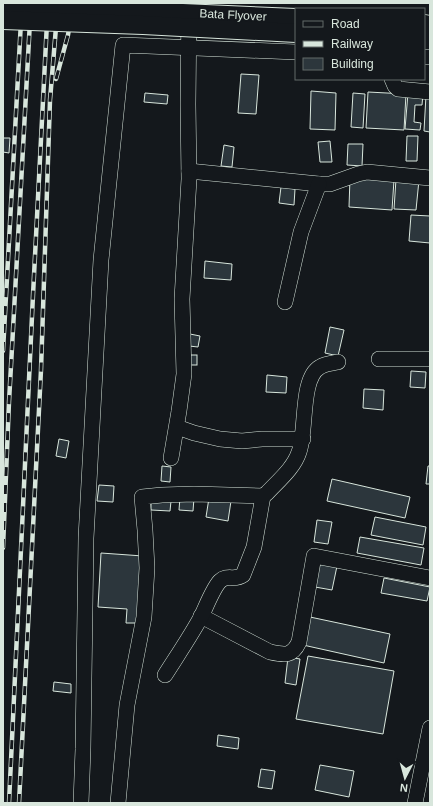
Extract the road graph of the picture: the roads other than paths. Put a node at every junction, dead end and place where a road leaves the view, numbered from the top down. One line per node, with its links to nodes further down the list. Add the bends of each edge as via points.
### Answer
1 (189, 3): 6 (street)
2 (3, 4): 3 (main road, Bata Flyover, bridge)
3 (295, 18)
4 (3, 20): 5 (main road, Bata Flyover, bridge)
5 (295, 33)
6 (188, 47): 7 (street); 10 (street); 25 (street, via 123,45 101,260 86,538)
7 (295, 52)
8 (392, 80): 9 (street, via 398,89)
9 (430, 92)
10 (189, 170): 12 (street); 17 (street, via 182,299 184,374)
11 (430, 178): 12 (street, via 367,172 330,184)
12 (319, 184): 13 (street, via 301,232)
13 (285, 302)
14 (379, 359): 15 (street)
15 (430, 359)
16 (338, 362): 18 (street, via 318,367 311,376)
17 (177, 427): 18 (street, via 220,439); 19 (street)
18 (303, 439): 20 (street, via 299,454 291,467)
19 (171, 458)
20 (263, 496): 22 (street, via 254,547 242,575 239,578 227,577 221,580); 26 (street, via 194,494 142,497 146,568 144,617 127,704)
21 (430, 578): 22 (street, via 314,556 299,642 289,654 270,652)
22 (201, 616): 23 (street)
23 (165, 675)
24 (430, 728): 27 (street)
25 (81, 803)
26 (118, 803)
27 (416, 803)

